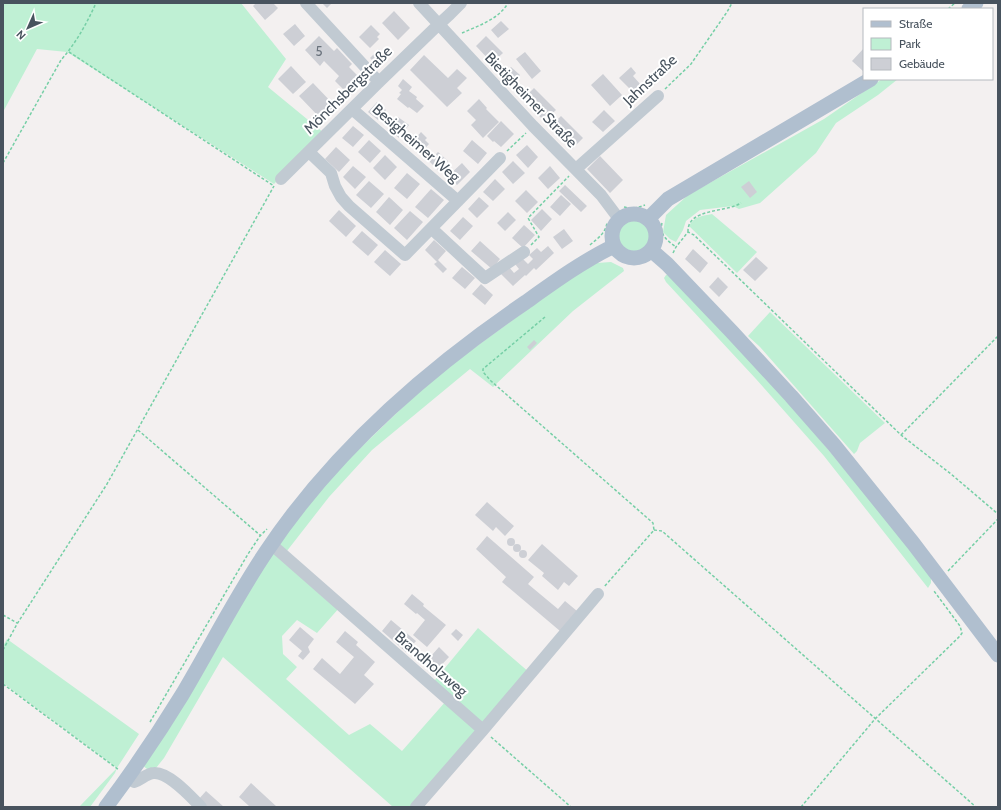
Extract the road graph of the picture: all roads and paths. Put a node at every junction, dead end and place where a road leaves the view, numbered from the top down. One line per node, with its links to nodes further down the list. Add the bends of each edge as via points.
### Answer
1 (96, 3): 9 (path)
2 (306, 3): 11 (street)
3 (419, 3): 7 (street, Bietigheimer Straße)
4 (461, 3): 7 (street, Mönchsbergstraße)
5 (508, 3): 8 (path, via 489,20)
6 (732, 3): 12 (path, Jahnstraße, via 691,64)
7 (438, 24): 8 (street, Bietigheimer Straße); 11 (street, Mönchsbergstraße)
8 (451, 38): 14 (street, Bietigheimer Straße)
9 (69, 52): 17 (path, via 61,60); 32 (path, via 274,186)
10 (869, 80): 23 (main road, via 668,199)
11 (379, 82): 13 (street, Mönchsbergstraße)
12 (658, 96): 18 (street, Jahnstraße)
13 (352, 109): 15 (street, Mönchsbergstraße); 20 (street, Besigheimer Weg)
14 (533, 126): 16 (path); 18 (street, Bietigheimer Straße)
15 (309, 152): 19 (street, Mönchsbergstraße); 24 (street, via 331,173 335,186 349,206 406,255)
16 (500, 158): 20 (street)
17 (3, 163)
18 (576, 169): 22 (street, Bietigheimer Straße); 29 (path, via 528,218 540,237)
19 (281, 179)
20 (458, 201): 24 (street)
21 (741, 204): 25 (path, via 697,216 689,223)
22 (616, 215): 23 (main road); 23 (path, via 618,205 632,209 648,203); 26 (path, via 606,215 608,220 605,229 600,237); 27 (main road, via 612,233)
23 (651, 215): 25 (path, via 662,220 662,232 676,247); 28 (main road, via 656,237)
24 (432, 229): 29 (street, via 485,278)
25 (688, 232): 33 (path)
26 (587, 246)
27 (614, 246): 28 (main road, via 619,253 633,258 641,257); 38 (main road, via 568,272 502,318 409,391 359,439)
28 (651, 250): 39 (main road, via 700,298 791,396 913,543)
29 (524, 252)
30 (545, 317): 37 (path, via 483,369 483,372 653,524)
31 (998, 336): 33 (path)
32 (138, 430): 38 (path); 42 (path, via 107,484)
33 (901, 435): 34 (path)
34 (998, 514)
35 (998, 519): 39 (path)
36 (270, 526): 38 (path)
37 (654, 530): 40 (path); 46 (path, via 662,531)
38 (266, 540): 47 (path, via 248,554); 48 (street, Brandholzweg); 49 (main road, via 229,613 182,694 154,739)
39 (945, 573): 44 (main road); 46 (path, via 933,587 934,593 960,626 962,633)
40 (598, 594): 48 (street)
41 (3, 615): 42 (path)
42 (17, 624): 43 (path)
43 (3, 650)
44 (998, 655)
45 (3, 684): 49 (path)
46 (875, 719): 54 (path); 55 (path)
47 (150, 722)
48 (483, 730): 52 (street); 53 (path)
49 (123, 771): 50 (main road); 51 (street, via 134,782 152,773 165,776)
50 (106, 807)
51 (201, 807)
52 (416, 807)
53 (571, 807)
54 (801, 807)
55 (976, 807)

